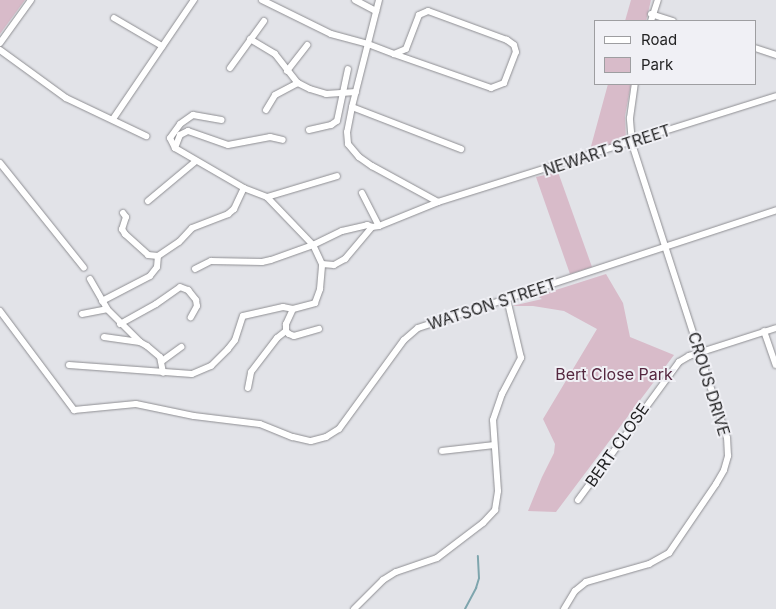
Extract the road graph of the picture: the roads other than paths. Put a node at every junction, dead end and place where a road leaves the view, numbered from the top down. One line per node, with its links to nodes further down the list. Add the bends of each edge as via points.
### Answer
1 (31, 0): 14 (street)
2 (194, 0): 17 (street)
3 (262, 0): 15 (street, via 331,34)
4 (356, 0): 8 (street)
5 (379, 0): 8 (street)
6 (654, 0): 10 (street)
7 (658, 0): 10 (street)
8 (376, 11): 15 (street)
9 (114, 18): 17 (street)
10 (652, 18): 12 (street)
11 (264, 20): 13 (street)
12 (666, 20)
13 (250, 39): 22 (street); 24 (street, via 275,54)
14 (0, 43)
15 (368, 44): 20 (street); 27 (street)
16 (307, 45): 24 (street)
17 (162, 46): 32 (street)
18 (756, 48): 21 (street)
19 (0, 50): 32 (street, via 66,98)
20 (394, 54): 20 (street, via 491,88 502,85 516,54 512,42 432,12 419,15 406,49)
21 (776, 56)
22 (230, 68)
23 (348, 69): 28 (street)
24 (287, 71): 25 (street)
25 (298, 83): 28 (street, via 321,94); 31 (street, via 275,95)
26 (634, 85): 37 (street, CROUS DRIVE, via 630,118)
27 (356, 92): 28 (street); 30 (street)
28 (341, 93): 34 (street, via 337,121)
29 (776, 96): 37 (street, NEWART STREET)
30 (352, 107): 39 (street); 47 (street, via 347,138 353,151 372,166)
31 (266, 110)
32 (113, 119): 35 (street)
33 (222, 120): 38 (street, via 197,114 186,118 170,136)
34 (309, 130)
35 (146, 136)
36 (283, 140): 38 (street, via 270,137 228,145 188,131 180,135)
37 (632, 143): 47 (street, NEWART STREET); 52 (street, CROUS DRIVE)
38 (175, 148): 40 (street)
39 (461, 149)
40 (196, 161): 43 (street); 46 (street)
41 (0, 163): 55 (street)
42 (337, 176): 45 (street)
43 (244, 188): 45 (street); 53 (street, via 230,214 195,226)
44 (362, 193): 50 (street)
45 (267, 197): 51 (street)
46 (148, 201)
47 (438, 202): 50 (street, NEWART STREET)
48 (776, 210): 52 (street, WATSON STREET)
49 (123, 212): 53 (street, via 126,217 122,229 125,234 148,255)
50 (375, 227): 51 (street, via 367,225 350,229); 54 (street, via 342,262)
51 (313, 245): 54 (street); 56 (street, via 262,262 211,261)
52 (665, 247): 58 (street, WATSON STREET); 73 (street, CROUS DRIVE)
53 (158, 256): 59 (street, via 158,267 150,276)
54 (322, 264): 60 (street, via 317,299 312,305)
55 (84, 268)
56 (195, 269)
57 (90, 280): 59 (street)
58 (507, 299): 62 (street, WATSON STREET, via 430,323 410,333 339,429 319,439 306,441 260,424 194,416 136,404 74,410); 79 (street, via 521,358 497,405 493,420)
59 (102, 301): 61 (street)
60 (293, 309): 68 (street, via 286,320); 77 (street, via 282,307 246,314 240,320 232,345 210,366 192,374)
61 (107, 310): 63 (street); 65 (street)
62 (0, 311)
63 (82, 314)
64 (191, 317): 65 (street, via 196,300 188,290 180,287)
65 (120, 324): 71 (street)
66 (776, 328): 69 (street, BERT CLOSE)
67 (319, 329): 68 (street, via 294,336)
68 (286, 331): 78 (street, via 251,372)
69 (764, 331): 73 (street, BERT CLOSE); 76 (street)
70 (104, 337): 71 (street)
71 (140, 342): 74 (street, via 158,354)
72 (181, 347): 74 (street)
73 (700, 353): 81 (street, BERT CLOSE, via 674,366); 83 (street, CROUS DRIVE, via 727,438 728,456 724,470 700,510 664,557 586,582 575,591)
74 (162, 361): 77 (street)
75 (69, 365): 77 (street)
76 (776, 365)
77 (163, 373)
78 (248, 388)
79 (494, 445): 80 (street); 82 (street, via 498,500 490,517 437,558 389,576)
80 (442, 451)
81 (578, 500)
82 (354, 609)
83 (564, 609)

